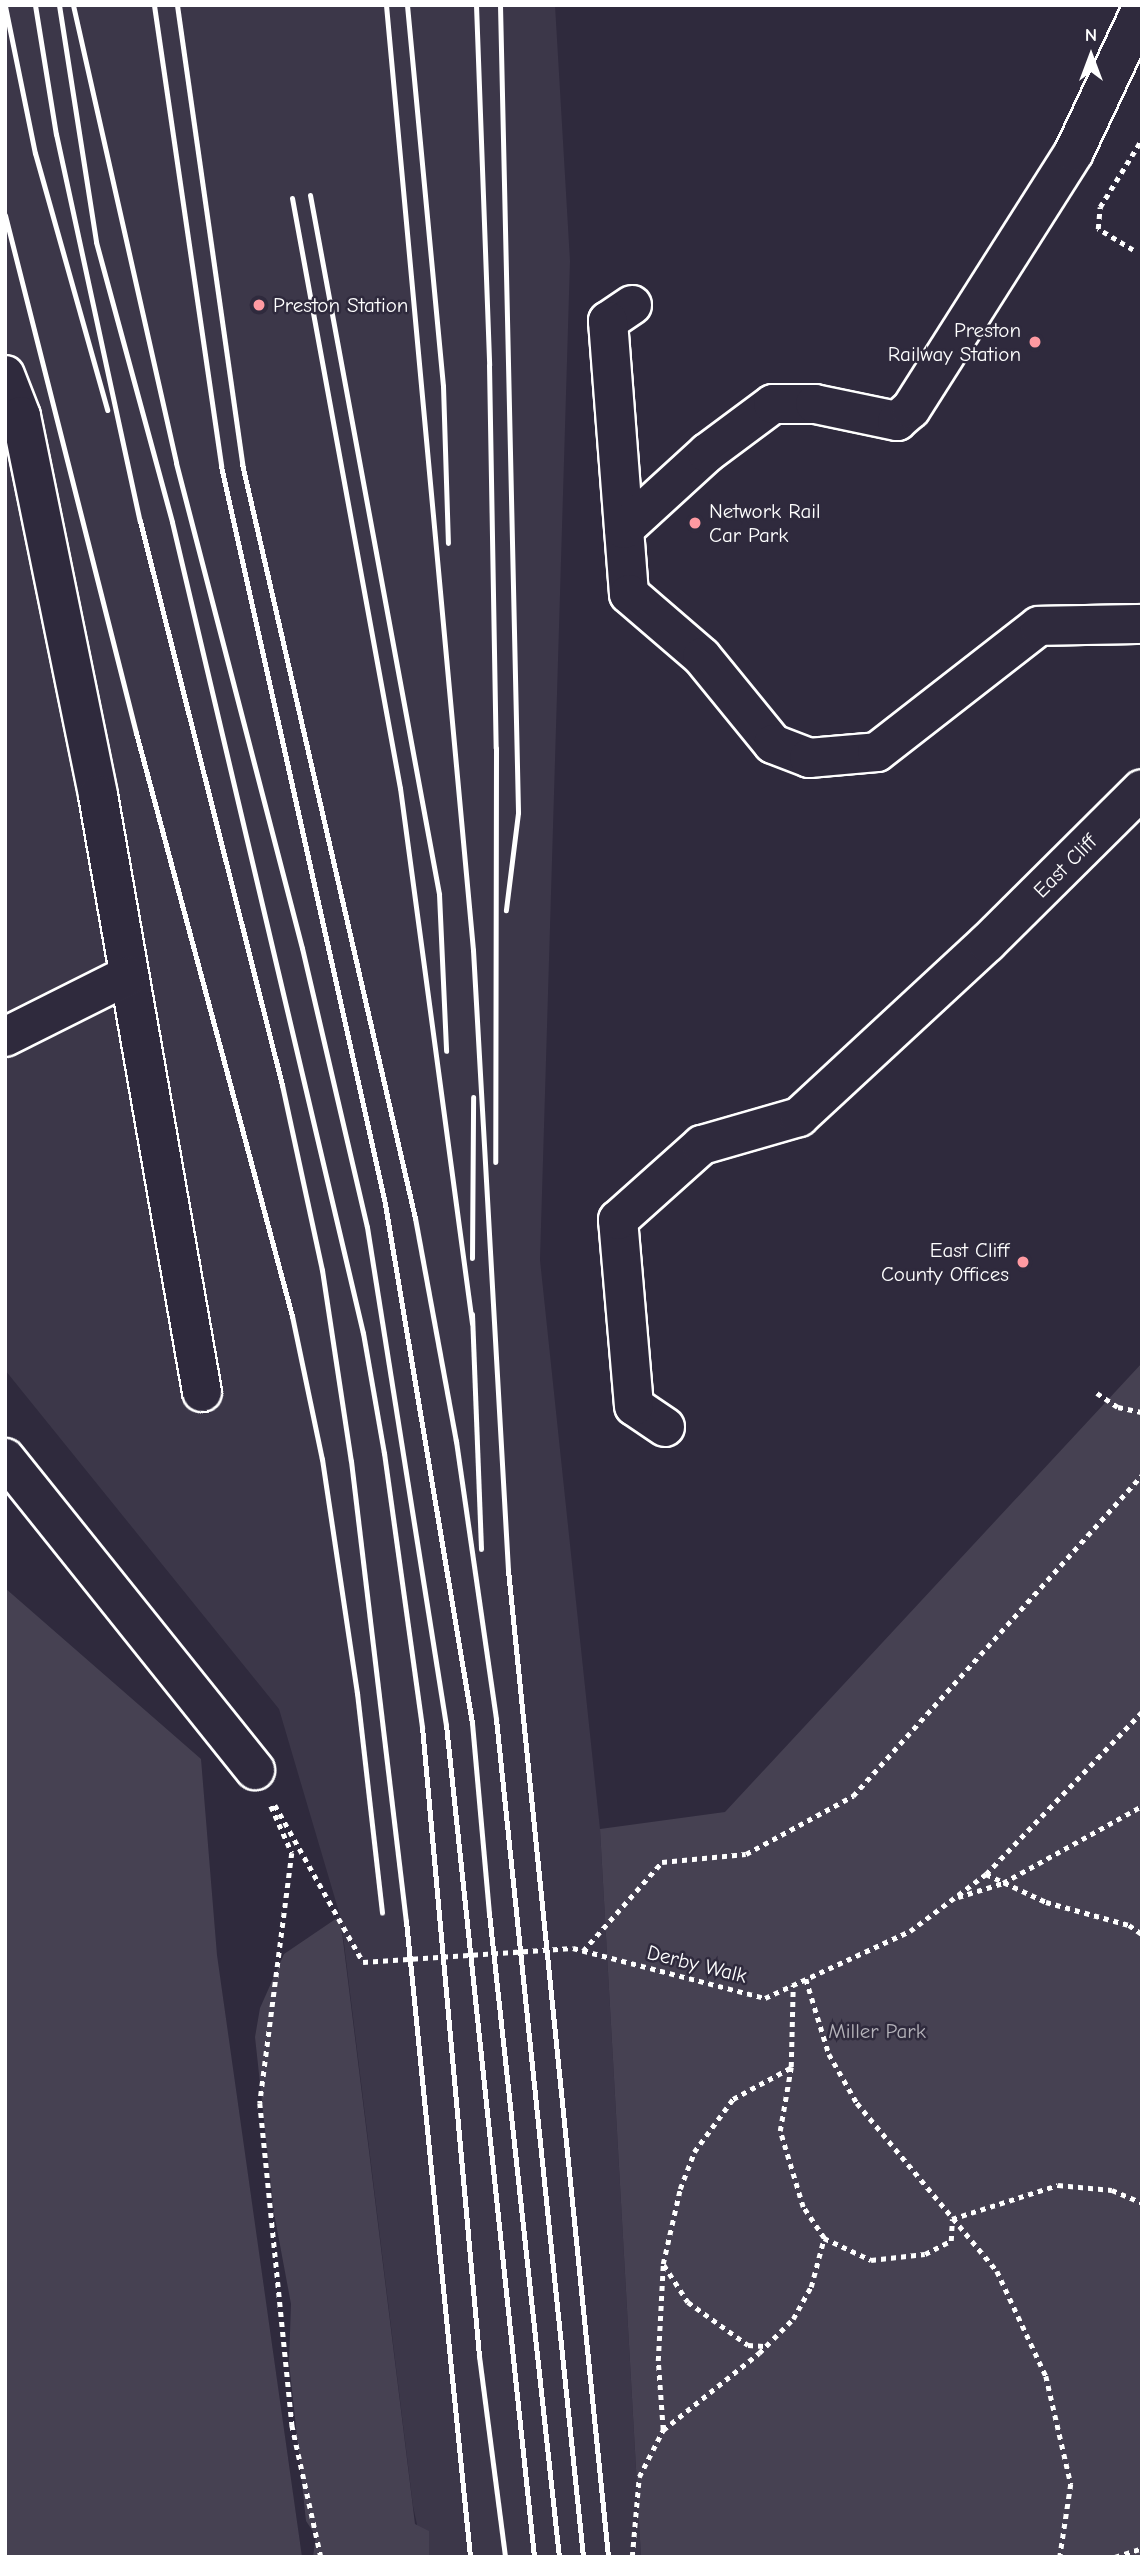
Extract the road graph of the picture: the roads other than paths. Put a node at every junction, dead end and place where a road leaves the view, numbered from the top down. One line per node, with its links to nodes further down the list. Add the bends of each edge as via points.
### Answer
1 (1142, 8): 4 (street, via 1074,152 911,409 897,421 815,404 773,404 707,453)
2 (632, 305): 4 (street, via 608,321)
3 (5, 375): 7 (street, via 21,415 98,795)
4 (624, 529): 5 (street, via 629,594 702,657 773,744 809,758 877,752 1039,626)
5 (1142, 624)
6 (1142, 789): 10 (street, East Cliff, via 987,943 799,1117 702,1145 618,1220 634,1406)
7 (127, 976): 8 (street); 9 (street)
8 (5, 1037)
9 (202, 1392)
10 (665, 1427)
11 (5, 1458): 12 (street)
12 (256, 1770)

